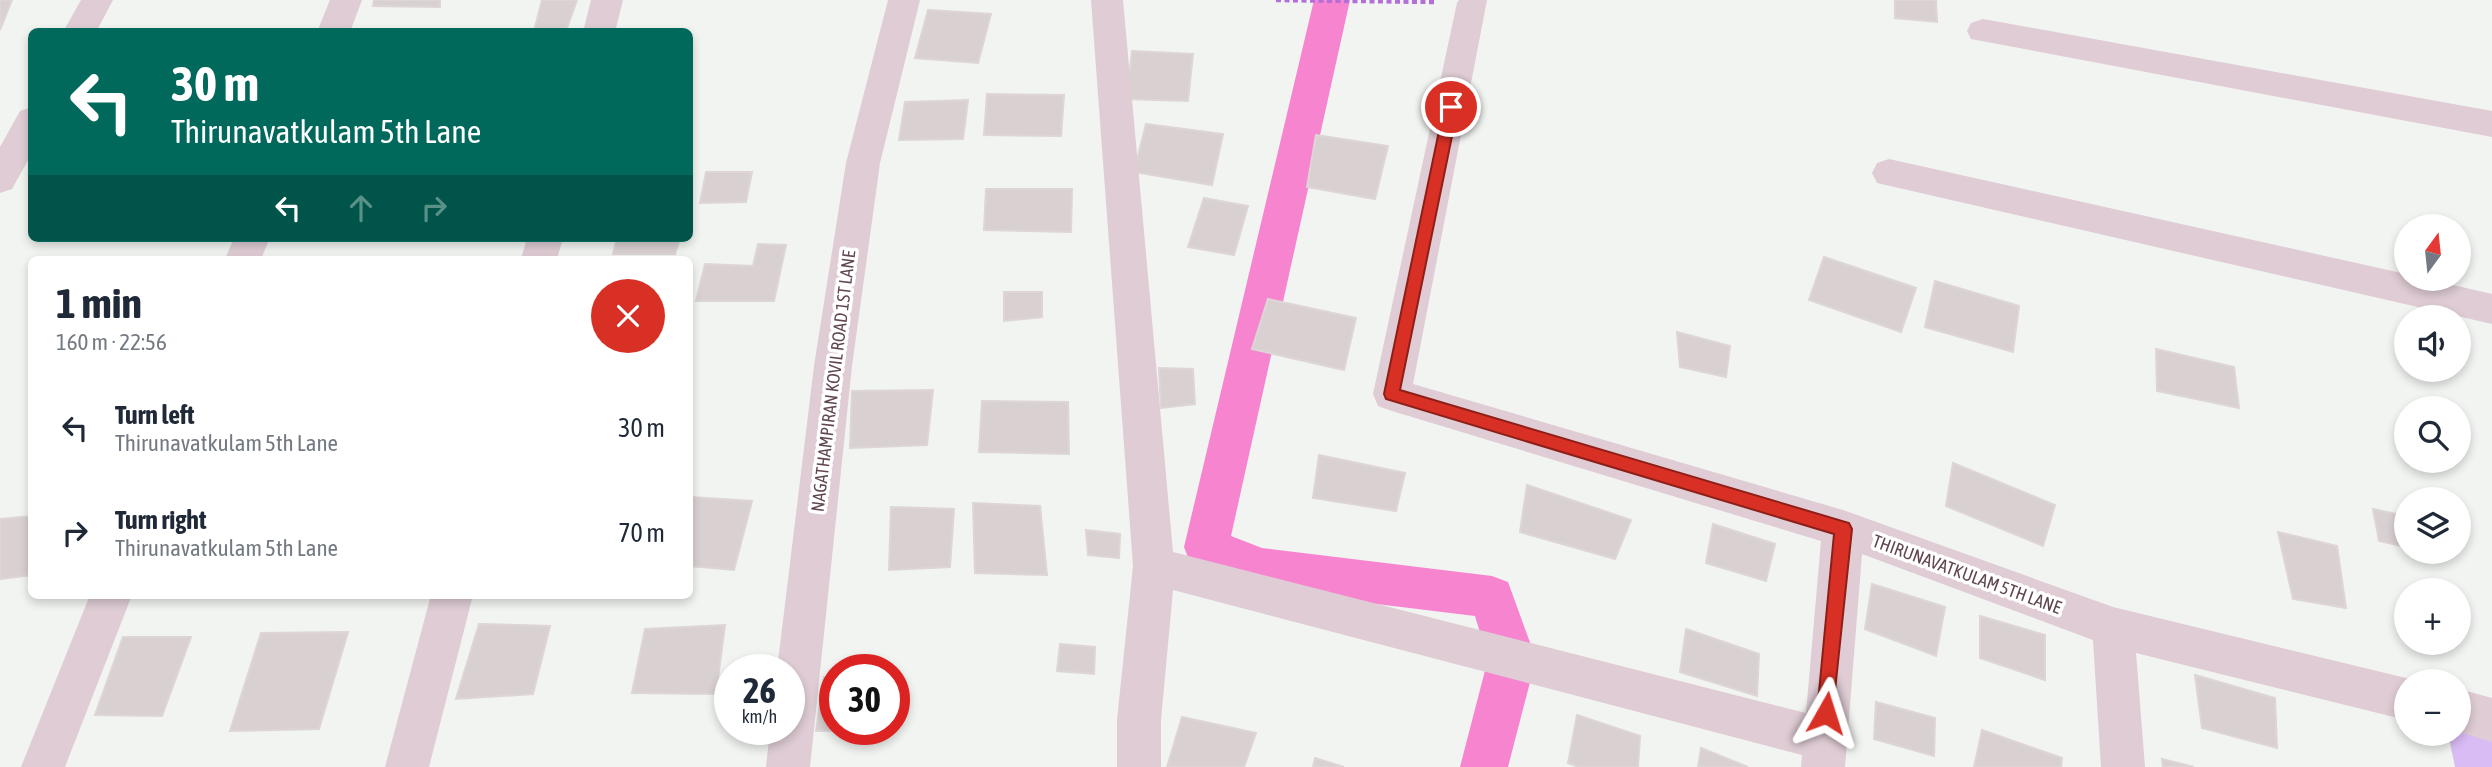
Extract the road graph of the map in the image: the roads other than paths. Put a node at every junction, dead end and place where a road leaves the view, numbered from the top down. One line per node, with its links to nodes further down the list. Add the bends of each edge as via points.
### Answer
1 (97, 0): 7 (street)
2 (345, 0): 8 (street)
3 (607, 0): 9 (street)
4 (904, 0): 27 (street, NAGATHAMPIRAN KOVIL ROAD 1ST LANE, via 863,163)
5 (1107, 0): 17 (street)
6 (1473, 3): 16 (street, THIRUNAVATKULAM 5TH LANE, via 1392,394)
7 (81, 28)
8 (334, 28)
9 (599, 28)
10 (1983, 32): 11 (street)
11 (2492, 124)
12 (28, 128): 14 (street)
13 (1889, 173): 15 (street)
14 (0, 180)
15 (2492, 309)
16 (1843, 529): 20 (street, THIRUNAVATKULAM 5TH LANE); 24 (street)
17 (1154, 566): 24 (street); 28 (street)
18 (109, 599): 25 (street)
19 (451, 599): 26 (street)
20 (2113, 627): 21 (street, THIRUNAVATKULAM 5TH LANE); 29 (street)
21 (2394, 696)
22 (2471, 715): 23 (street)
23 (2492, 720)
24 (1823, 753)
25 (43, 767)
26 (407, 767)
27 (788, 767)
28 (1139, 767)
29 (2123, 767)

